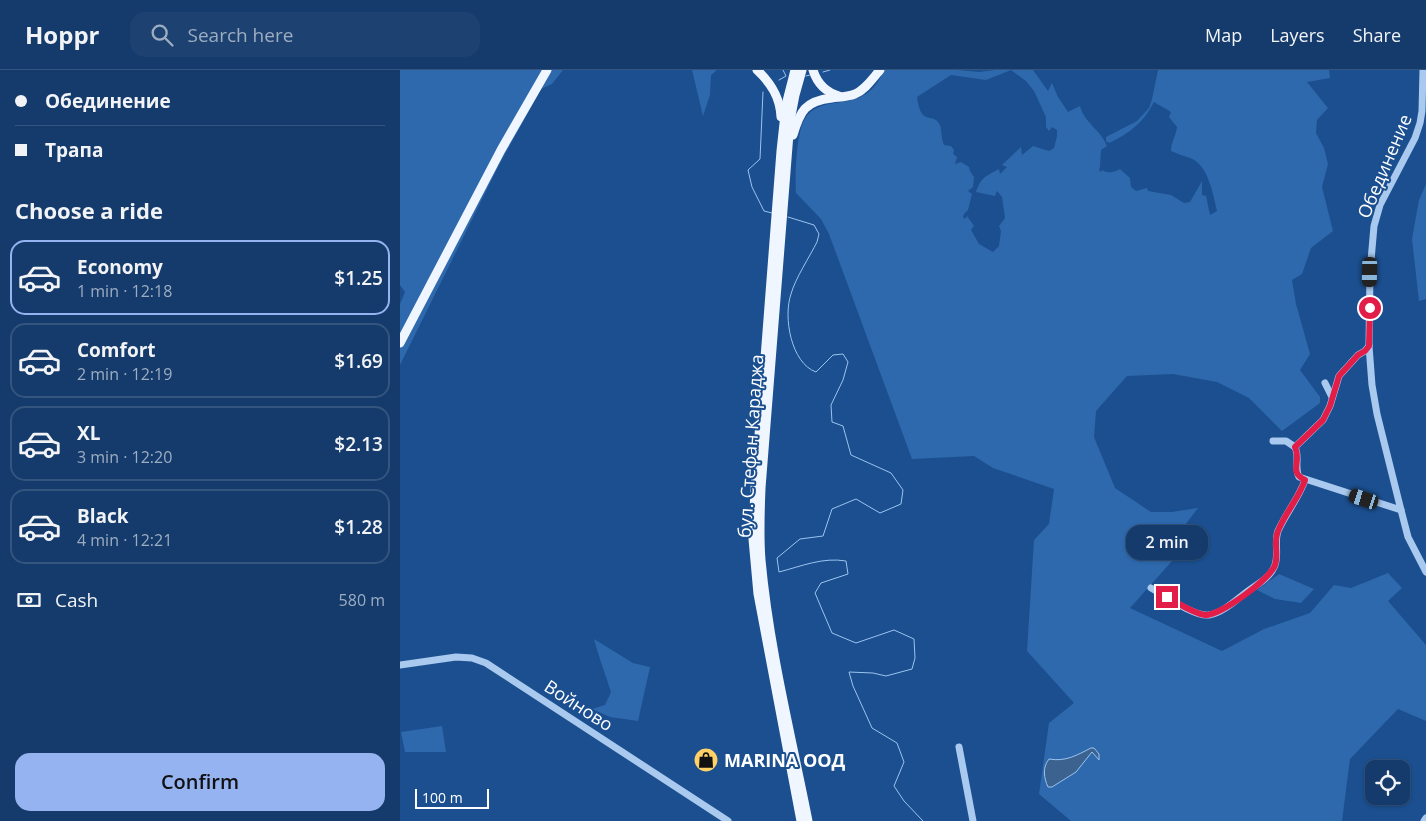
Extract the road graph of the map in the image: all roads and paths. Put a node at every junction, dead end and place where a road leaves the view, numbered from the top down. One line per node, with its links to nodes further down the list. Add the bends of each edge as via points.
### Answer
1 (547, 70): 12 (main road, via 501,150)
2 (756, 70): 11 (main road, via 771,85 778,102)
3 (795, 70): 11 (main road, бул. Стефан Караджа, via 786,105)
4 (802, 70): 11 (main road, бул. Стефан Караджа)
5 (813, 70): 10 (main road, via 823,88)
6 (875, 70): 9 (main road)
7 (880, 70): 9 (main road)
8 (1423, 70): 13 (street, Обединение, via 1420,123 1380,205 1374,226)
9 (871, 80): 10 (main road, via 859,91)
10 (844, 97): 11 (main road, via 817,101 805,108)
11 (784, 152): 25 (main road, бул. Стефан Караджа, via 753,539 763,627); 26 (main road, бул. Стефан Караджа, via 761,488 760,548 770,626)
12 (400, 343)
13 (1369, 346): 15 (street, via 1339,376); 19 (street, Обединение, via 1377,414)
14 (1325, 383): 15 (street)
15 (1332, 397): 17 (street, via 1323,420)
16 (1273, 441): 17 (street, via 1286,441)
17 (1295, 447): 18 (street, via 1298,457 1296,471)
18 (1305, 480): 19 (street); 21 (street, via 1278,531 1272,571 1235,601 1213,614 1202,614)
19 (1401, 510): 20 (street, Обединение, via 1408,536)
20 (1426, 572)
21 (1151, 588)
22 (400, 665): 24 (street, Войново, via 456,657 486,663)
23 (959, 747): 27 (street)
24 (728, 821)
25 (801, 821)
26 (808, 821)
27 (973, 821)

